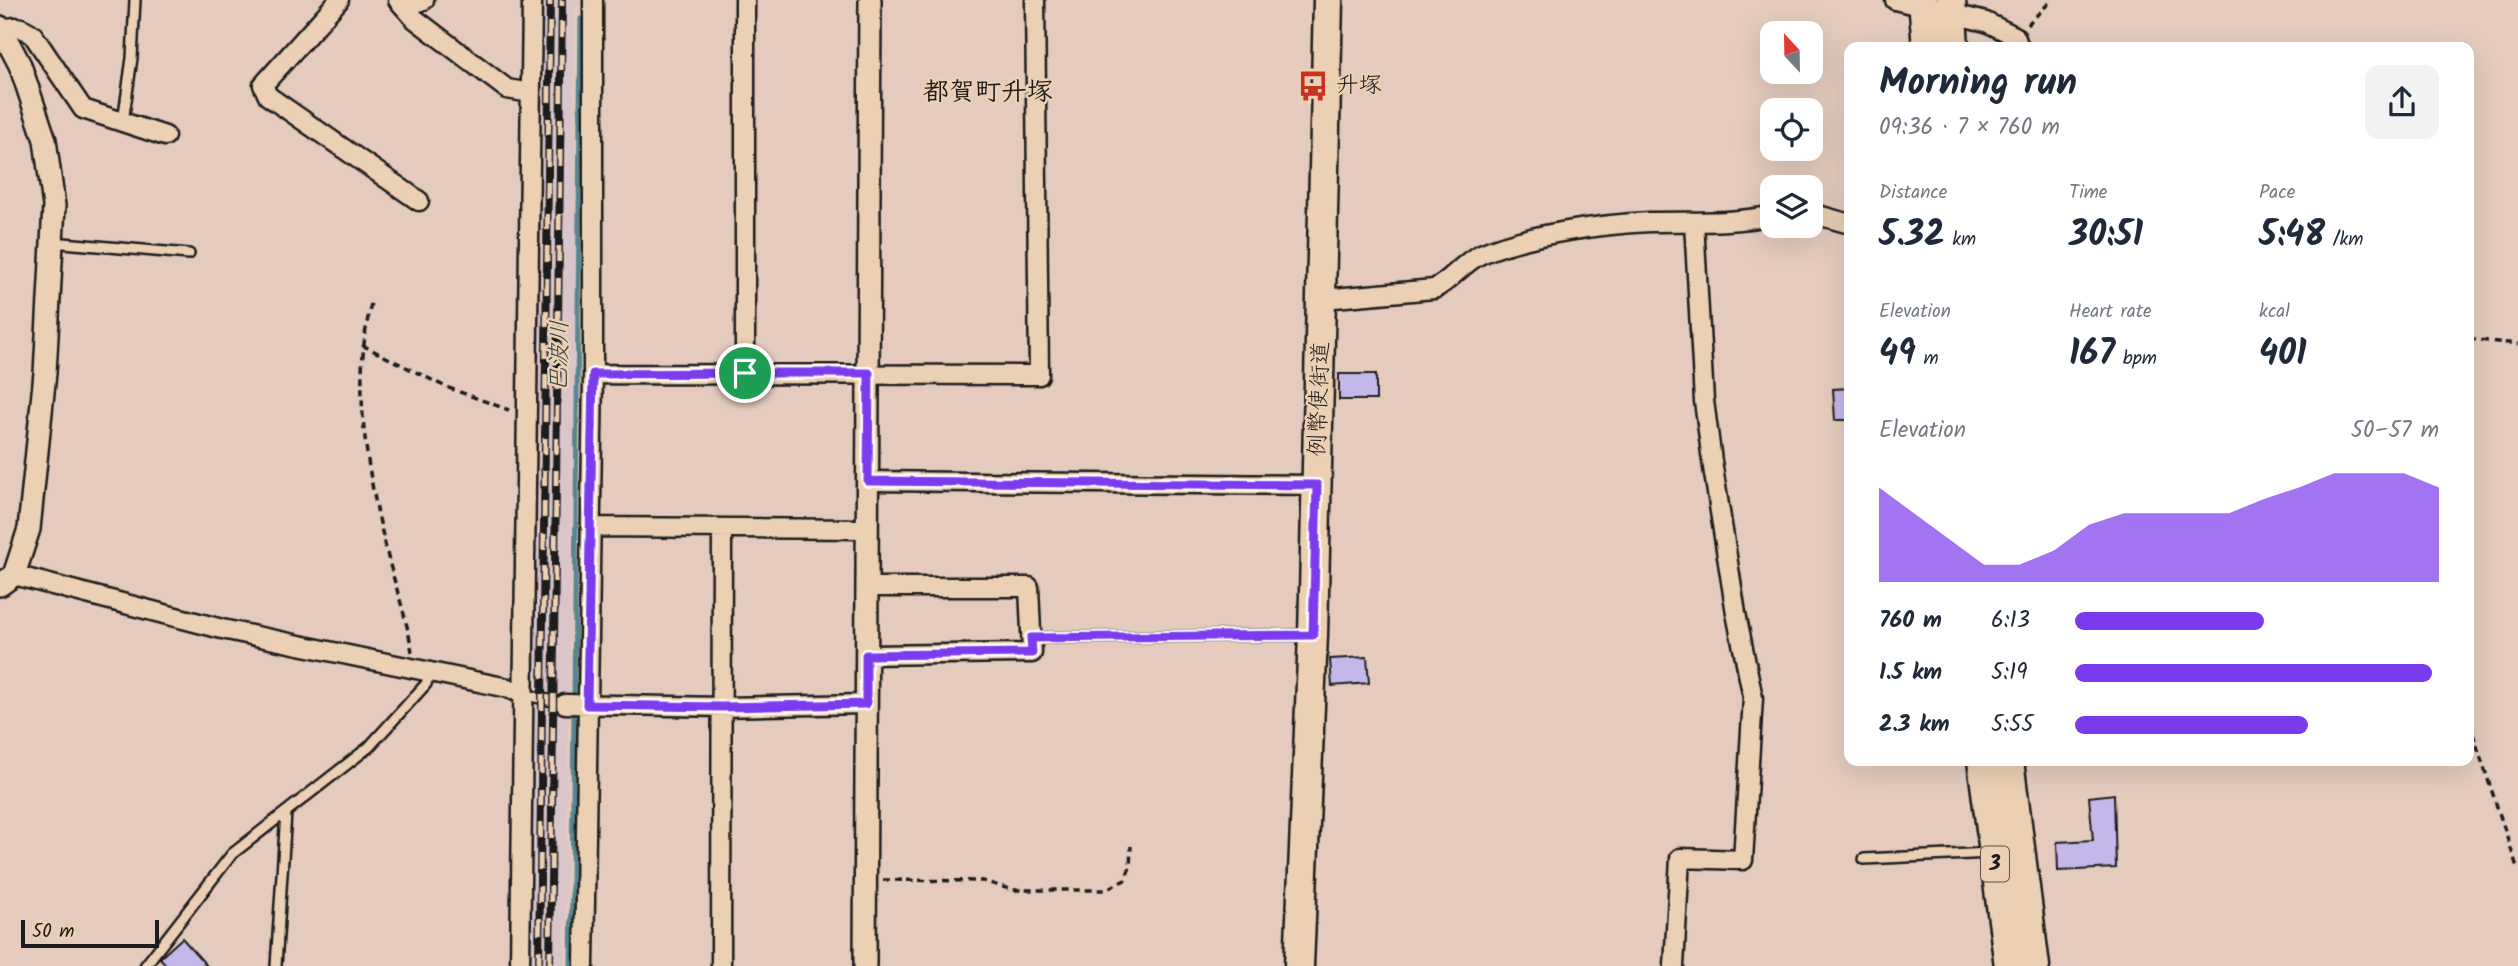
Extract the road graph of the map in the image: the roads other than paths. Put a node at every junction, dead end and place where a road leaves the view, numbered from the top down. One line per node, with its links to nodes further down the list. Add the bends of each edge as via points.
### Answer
1 (135, 0): 19 (lane)
2 (340, 0): 21 (street, via 264,85 268,96)
3 (424, 0): 11 (street)
4 (532, 0): 18 (street)
5 (593, 0): 31 (street)
6 (745, 0): 29 (street)
7 (870, 0): 30 (street)
8 (1035, 0): 30 (street, via 1039,376)
9 (1328, 0): 28 (main road, 例幣使街道)
10 (1895, 0): 12 (street)
11 (402, 4): 18 (street, via 507,89)
12 (1924, 4): 13 (street); 15 (main road)
13 (1952, 7): 16 (main road); 17 (street)
14 (1, 29): 19 (street, via 22,27 33,35 83,109); 26 (street, via 20,65 45,140 54,206)
15 (1927, 42)
16 (1954, 42)
17 (2017, 42)
18 (531, 93): 43 (street)
19 (123, 122): 20 (street)
20 (165, 136)
21 (419, 201)
22 (1823, 217): 25 (street)
23 (1760, 218): 24 (street)
24 (1694, 222): 28 (street, via 1647,222 1564,233 1483,254 1434,289); 60 (street, via 1712,461 1735,613 1754,698 1743,860 1680,858)
25 (1844, 222)
26 (52, 242): 27 (lane); 37 (street, via 29,529)
27 (189, 254)
28 (1323, 299): 33 (main road, 例幣使街道)
29 (745, 373): 30 (street); 31 (street)
30 (869, 373): 32 (street)
31 (593, 374): 34 (street)
32 (868, 481): 33 (street); 36 (street)
33 (1317, 485): 39 (main road, 例幣使街道)
34 (591, 527): 35 (street); 46 (street)
35 (722, 529): 36 (street); 47 (street)
36 (868, 529): 38 (street)
37 (7, 580): 42 (street)
38 (869, 587): 40 (street, via 1029,587); 41 (street)
39 (1313, 635): 40 (lane); 59 (main road, 例幣使街道)
40 (1031, 638): 41 (street, via 1032,653)
41 (866, 655): 45 (street)
42 (421, 670): 43 (street); 50 (lane, via 426,684 369,747)
43 (523, 694): 44 (lane); 55 (street)
44 (565, 704): 46 (street)
45 (866, 704): 47 (street); 58 (street)
46 (587, 705): 47 (street); 56 (street)
47 (722, 707): 57 (street)
48 (1983, 766): 51 (main road, 3)
49 (2010, 766): 62 (main road, 3)
50 (286, 813): 53 (lane, via 232,854); 54 (lane)
51 (1993, 853): 52 (lane); 61 (main road, 3)
52 (1864, 859)
53 (145, 966)
54 (276, 966)
55 (520, 966)
56 (584, 966)
57 (721, 966)
58 (865, 966)
59 (1300, 966)
60 (1674, 966)
61 (2009, 966)
62 (2035, 966)

